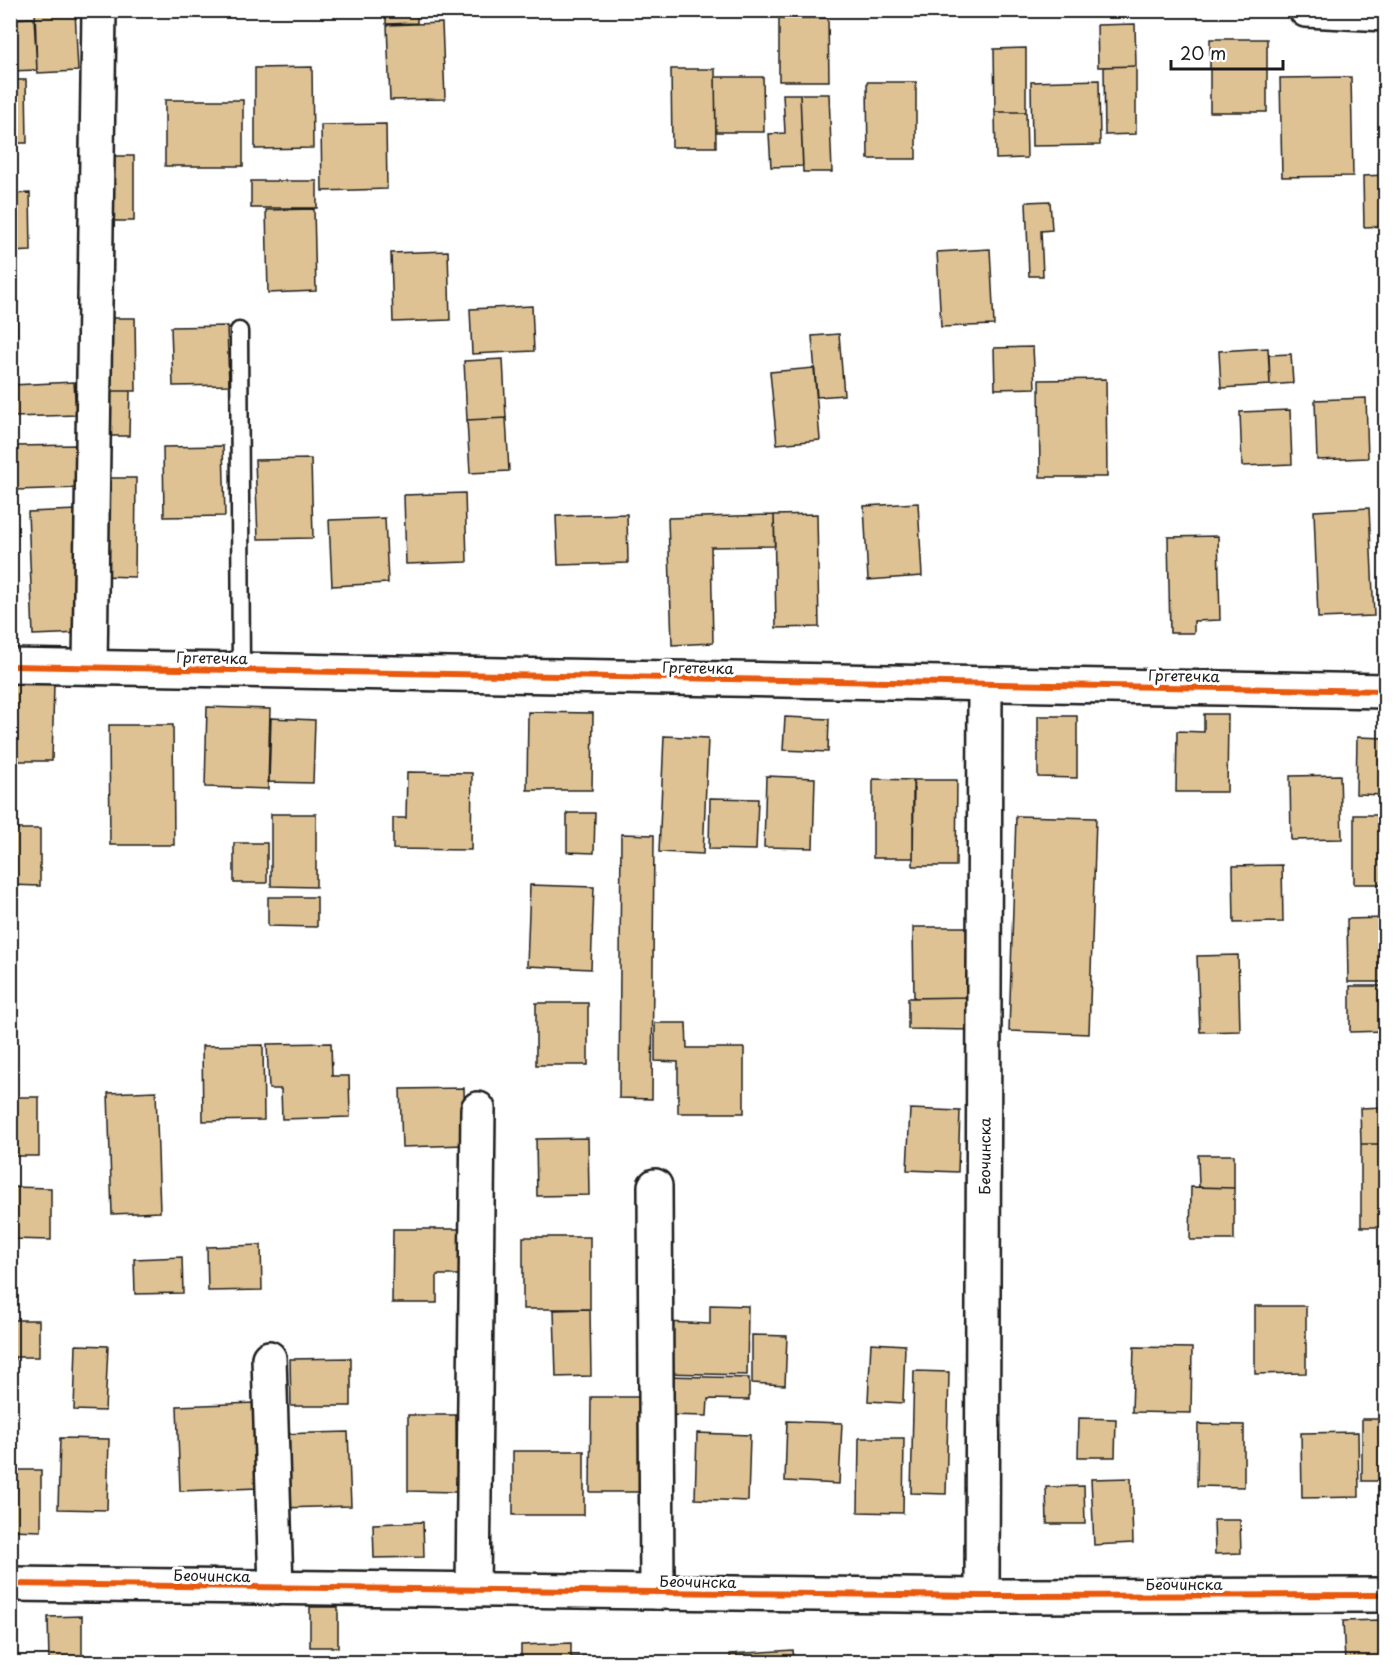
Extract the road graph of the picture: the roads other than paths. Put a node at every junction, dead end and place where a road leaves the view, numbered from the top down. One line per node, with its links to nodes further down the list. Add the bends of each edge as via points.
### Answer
1 (99, 10): 6 (street)
2 (1315, 11): 3 (street)
3 (1386, 14)
4 (239, 331): 7 (lane)
5 (10, 666): 6 (street, Гргетечка)
6 (90, 666): 7 (street, Гргетечка)
7 (242, 670): 8 (street, Гргетечка)
8 (985, 684): 9 (street, Гргетечка); 18 (street, Беочинска)
9 (1386, 691)
10 (478, 1109): 15 (street)
11 (655, 1186): 16 (street, Беочинска)
12 (269, 1358): 14 (street)
13 (10, 1584): 14 (street, Беочинска)
14 (276, 1588): 15 (street, Беочинска)
15 (474, 1590): 16 (street, Беочинска)
16 (657, 1592): 18 (street, Беочинска)
17 (1386, 1595): 18 (street, Беочинска)
18 (982, 1596)

